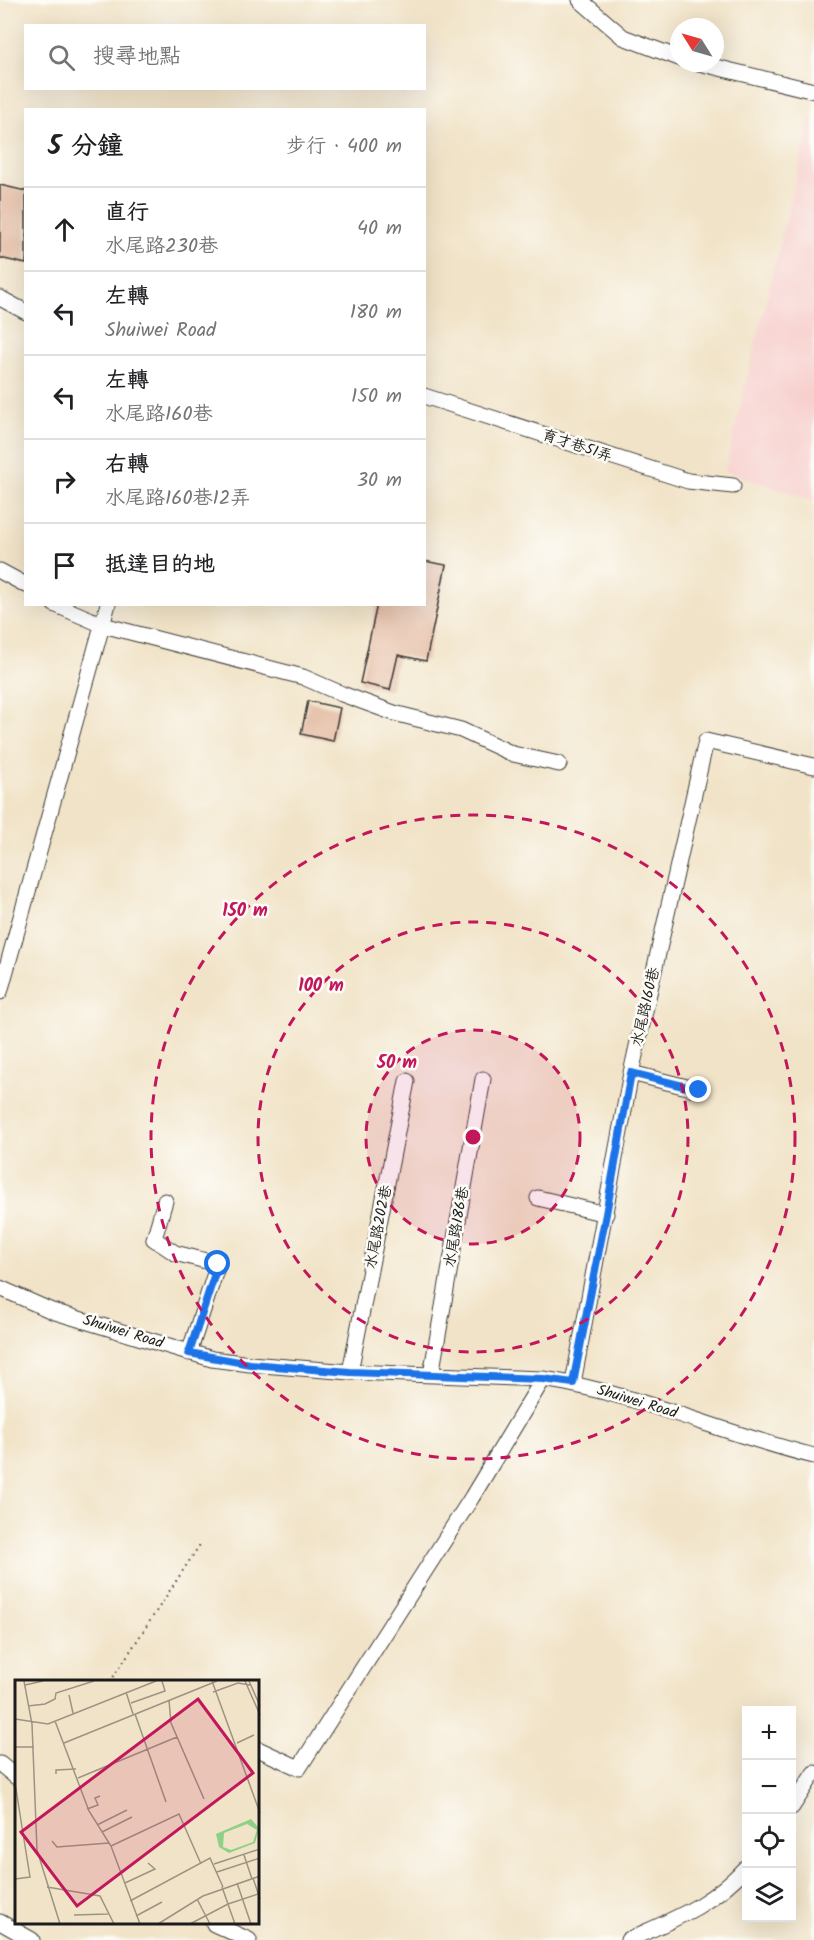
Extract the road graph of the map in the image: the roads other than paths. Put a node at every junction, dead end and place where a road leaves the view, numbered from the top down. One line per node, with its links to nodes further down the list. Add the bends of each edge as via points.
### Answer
1 (580, 0): 2 (street, via 623,37)
2 (670, 55)
3 (724, 69): 4 (street)
4 (814, 91)
5 (0, 298): 6 (street)
6 (24, 311)
7 (426, 397): 8 (street, 育才巷51弄, via 688,481)
8 (733, 486)
9 (0, 571): 10 (street)
10 (24, 584)
11 (59, 606): 13 (street)
12 (108, 606): 13 (street)
13 (104, 625): 14 (street, via 303,677 394,713 461,730 513,754); 16 (street)
14 (559, 764)
15 (814, 766): 17 (street, 水尾路160巷, via 706,741)
16 (0, 992)
17 (631, 1073): 20 (street); 23 (street, 水尾路160巷)
18 (483, 1079): 27 (street, 水尾路186巷)
19 (407, 1081): 26 (street, 水尾路202巷)
20 (699, 1090)
21 (538, 1198): 23 (street)
22 (165, 1201): 25 (street, via 154,1239 175,1253 218,1264)
23 (606, 1214): 29 (street, 水尾路160巷)
24 (0, 1288): 25 (street, Shuiwei Road, via 52,1311)
25 (189, 1353): 26 (street, Shuiwei Road, via 250,1364)
26 (350, 1372): 27 (street, Shuiwei Road)
27 (431, 1376): 28 (street, Shuiwei Road)
28 (543, 1379): 29 (street, Shuiwei Road); 31 (street, via 299,1768)
29 (573, 1383): 30 (street, Shuiwei Road)
30 (814, 1456)
31 (260, 1750)
32 (0, 1764): 34 (street)
33 (814, 1773): 35 (street)
34 (15, 1776)
35 (796, 1801)
36 (746, 1868): 41 (street, via 730,1886 696,1909)
37 (0, 1922): 39 (street)
38 (218, 1925): 40 (street)
39 (32, 1940)
40 (249, 1940)
41 (628, 1940)

